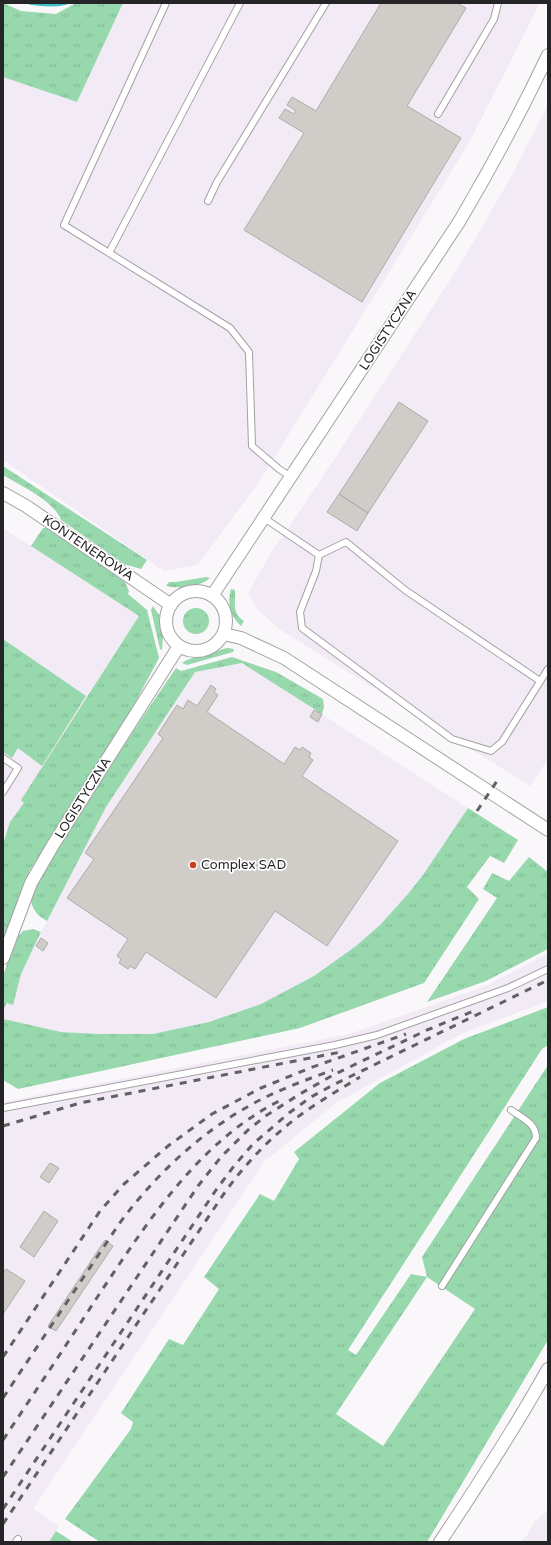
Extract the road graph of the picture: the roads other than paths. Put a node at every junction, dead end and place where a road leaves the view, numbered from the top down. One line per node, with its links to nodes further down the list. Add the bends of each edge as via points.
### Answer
1 (166, 3): 8 (lane, via 64,225)
2 (240, 3): 8 (lane)
3 (326, 3): 7 (lane)
4 (498, 3): 6 (lane, via 494,19)
5 (548, 55): 9 (street, LOGISTYCZNA, via 483,182 459,222)
6 (438, 114)
7 (208, 201)
8 (109, 252): 9 (lane, via 230,328 249,352 252,446)
9 (291, 477): 11 (street, LOGISTYCZNA)
10 (3, 493): 14 (street, KONTENEROWA)
11 (264, 518): 12 (lane); 13 (street, LOGISTYCZNA)
12 (319, 555): 18 (lane, via 346,542 405,590); 18 (lane, via 316,571 300,612 302,628 452,739 491,751 502,742)
13 (212, 596): 14 (street, via 193,592 179,597); 15 (street, via 221,604 224,611)
14 (171, 605): 16 (street, via 167,617 168,632)
15 (224, 634): 16 (street, via 214,646 207,649 192,651); 21 (street, via 241,638 284,658)
16 (179, 646): 22 (street, LOGISTYCZNA, via 31,883)
17 (548, 669): 18 (lane)
18 (540, 681)
19 (3, 758): 20 (lane, via 18,768)
20 (3, 792)
21 (548, 830)
22 (3, 958)
23 (548, 968): 24 (lane, via 508,988 377,1035)
24 (3, 1108)
25 (511, 1110): 26 (lane, via 532,1125 536,1138)
26 (442, 1286)
27 (548, 1369): 28 (street, via 480,1482)
28 (440, 1542)

